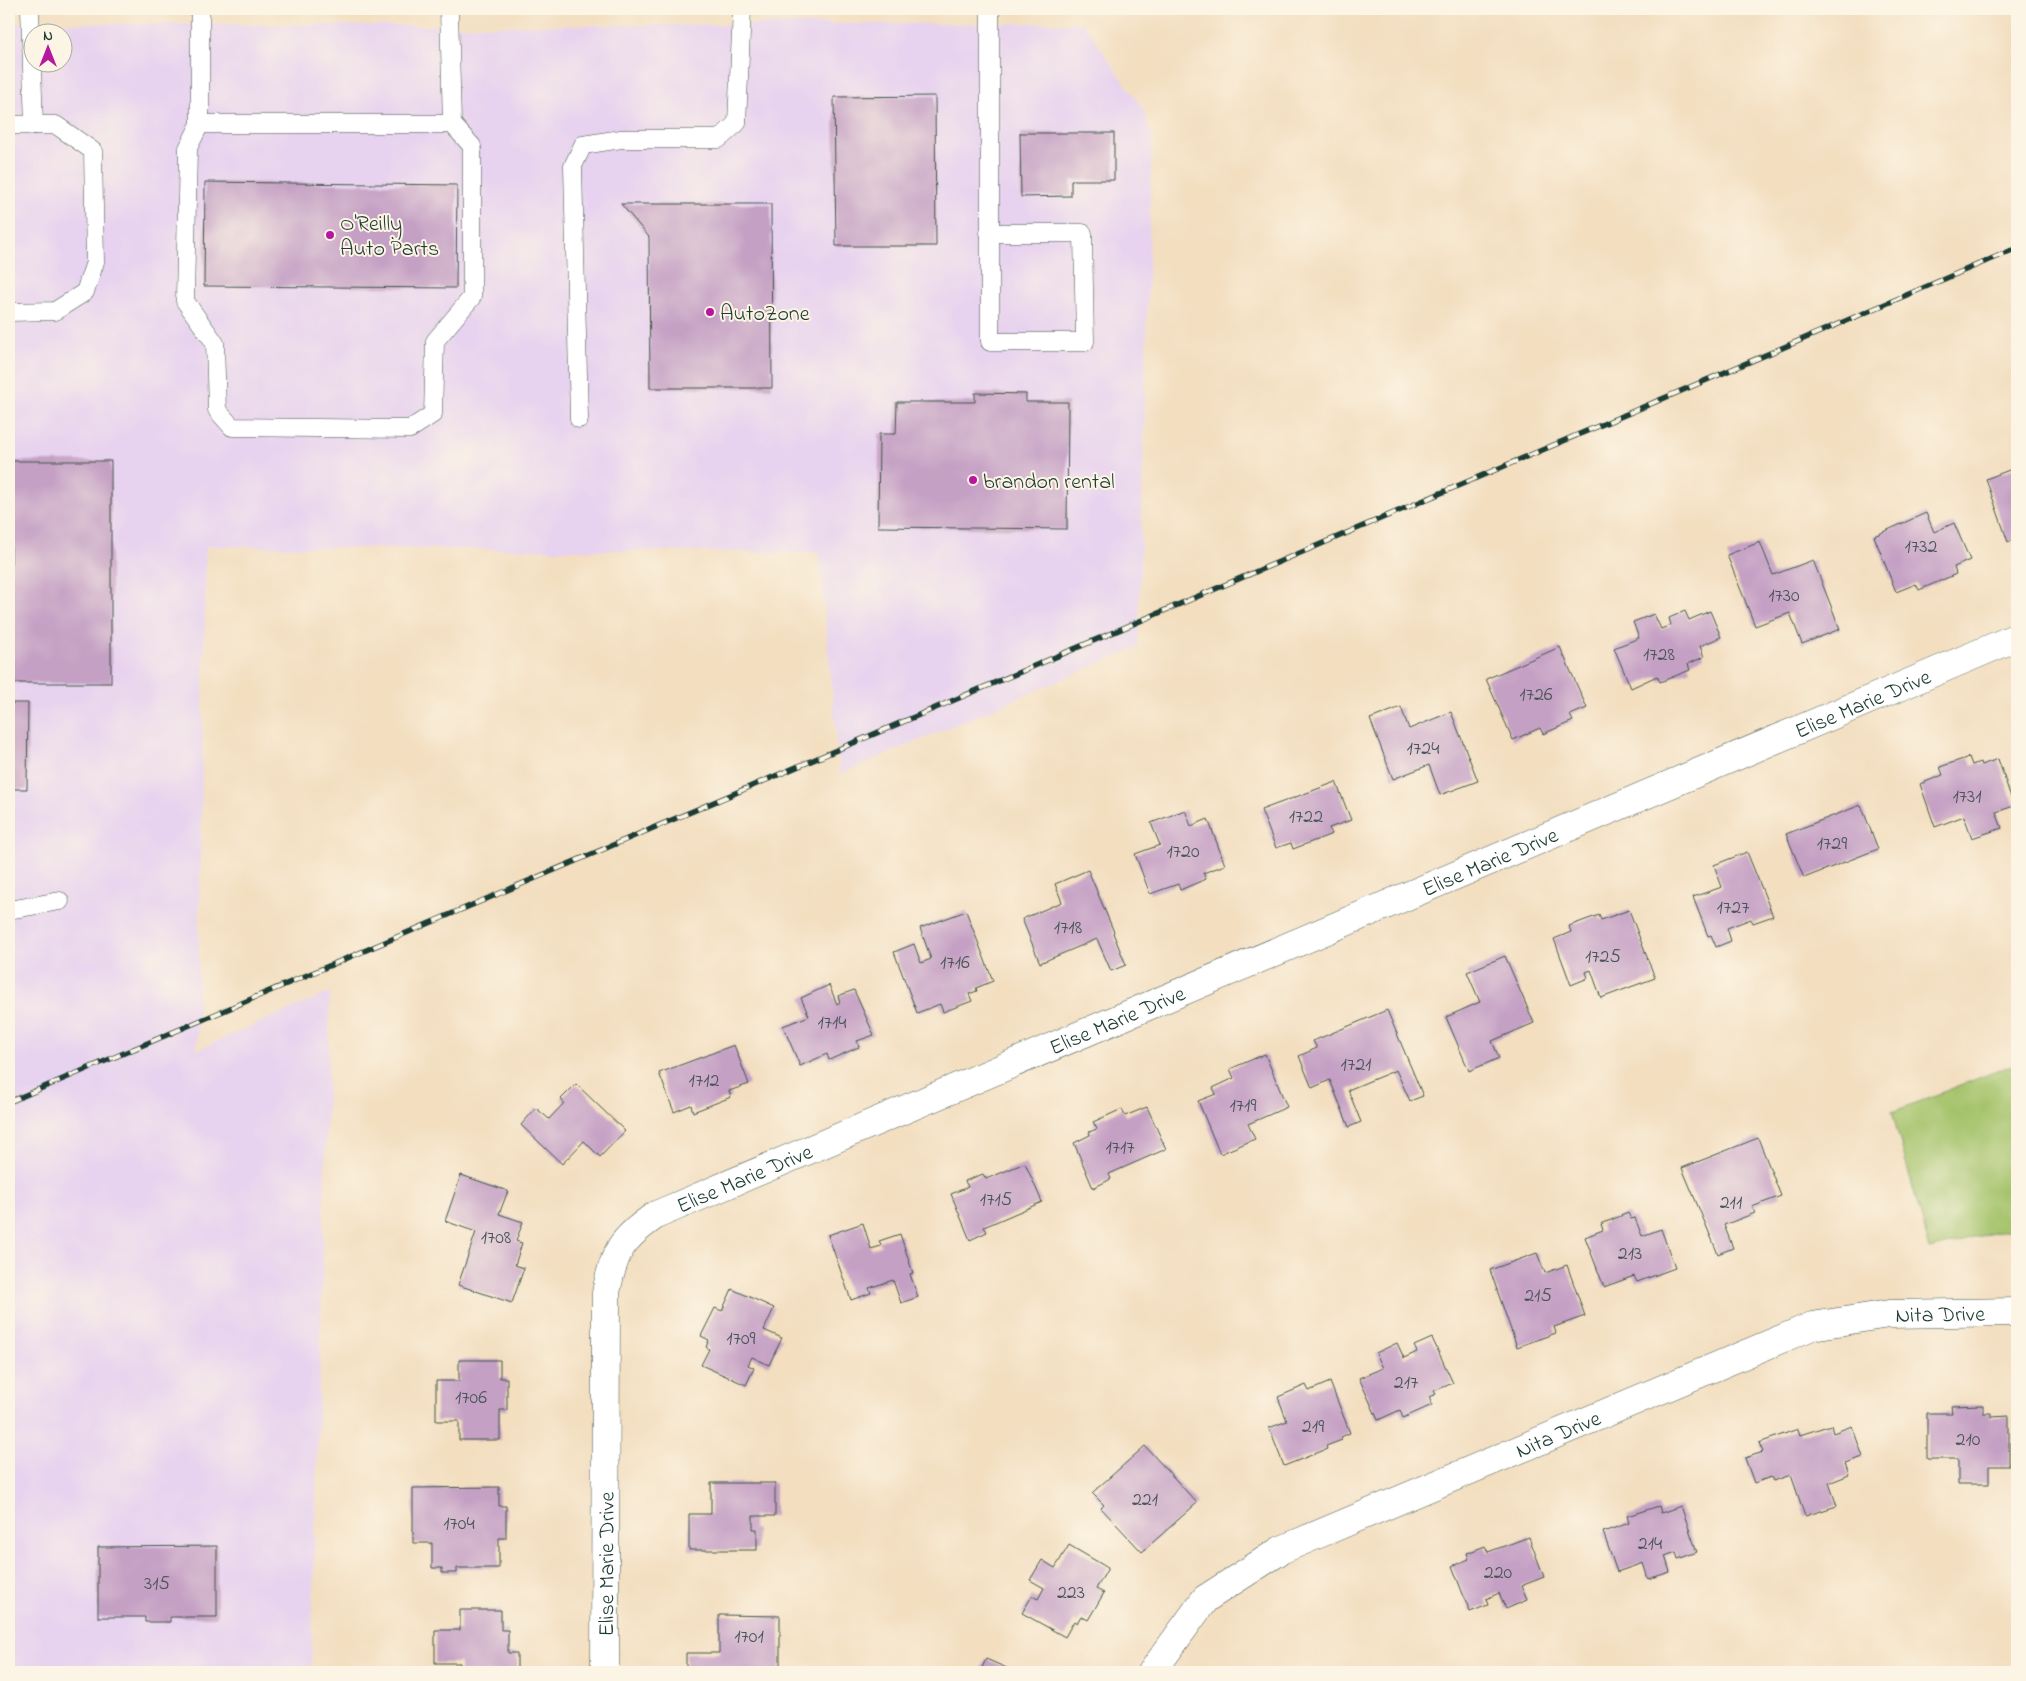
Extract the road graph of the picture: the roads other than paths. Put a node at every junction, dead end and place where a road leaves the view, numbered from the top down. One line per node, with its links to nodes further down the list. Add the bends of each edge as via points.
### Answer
1 (30, 9): 9 (lane)
2 (200, 9): 6 (lane)
3 (449, 9): 7 (lane)
4 (742, 9): 12 (lane, via 737,123 719,139 621,139 583,145 573,166)
5 (990, 9): 10 (lane)
6 (200, 124): 7 (lane); 7 (lane, via 188,148 185,301 215,343 217,410 232,427 400,429 410,429 433,414 435,341 472,297 472,146)
7 (452, 124)
8 (9, 125): 9 (lane)
9 (34, 125): 11 (lane, via 56,125 93,151 95,262 85,292 55,311)
10 (989, 233): 10 (lane, via 990,342 1084,342 1084,233)
11 (9, 312)
12 (579, 419)
13 (2017, 637): 17 (street, Elise Marie Drive, via 666,1211 634,1230 619,1249 610,1269 606,1293)
14 (60, 901): 15 (lane)
15 (9, 910)
16 (2017, 1312): 18 (street, Nita Drive, via 1890,1314 1812,1326 1281,1550 1205,1599)
17 (605, 1672)
18 (1152, 1672)

